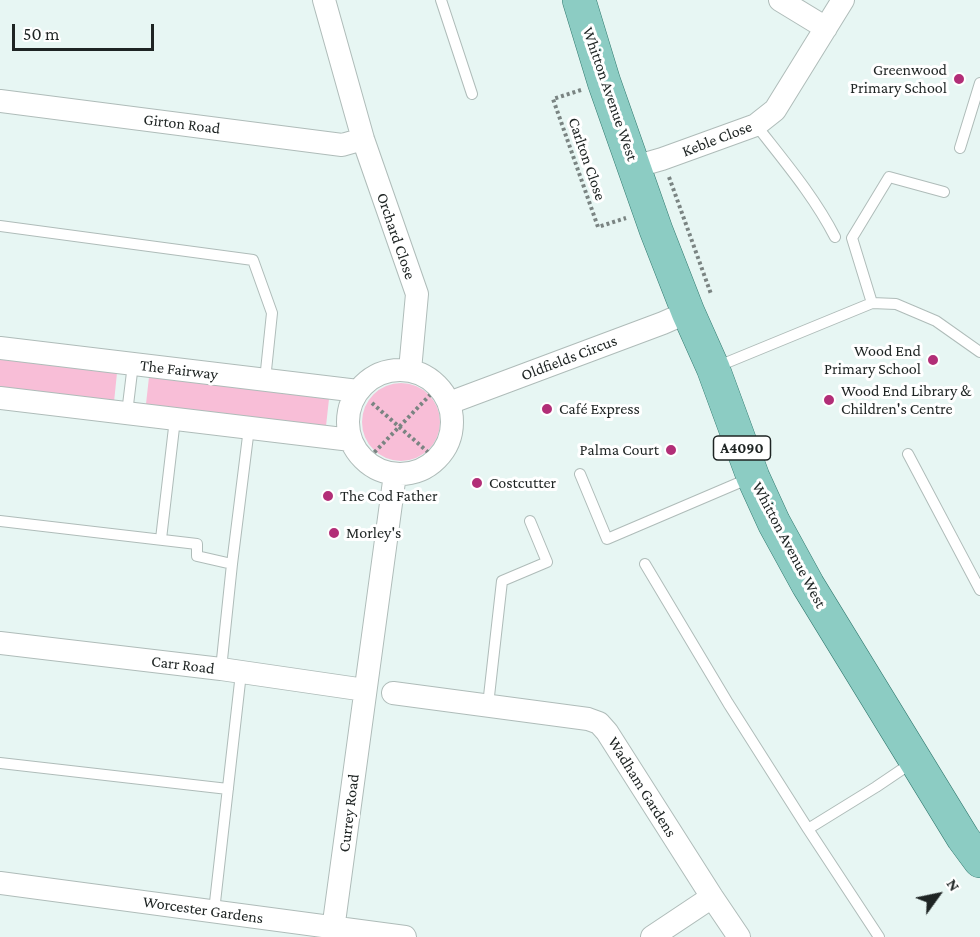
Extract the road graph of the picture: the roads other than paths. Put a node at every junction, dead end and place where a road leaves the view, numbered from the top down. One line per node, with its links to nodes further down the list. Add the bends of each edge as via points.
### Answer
1 (441, 0): 8 (lane)
2 (579, 0): 13 (main road, Whitton Avenue West / A4090, via 604,82)
3 (780, 0): 6 (street)
4 (843, 0): 6 (street, Keble Close)
5 (327, 1): 11 (street, Orchard Close)
6 (826, 28): 10 (street, Keble Close, via 775,110)
7 (980, 83): 12 (lane)
8 (472, 94)
9 (0, 101): 11 (street, Girton Road, via 342,145)
10 (756, 125): 13 (street, Keble Close); 16 (lane, via 810,195)
11 (363, 139): 23 (street, Orchard Close, via 417,294)
12 (960, 148)
13 (648, 163): 18 (main road, Whitton Avenue West / A4090, via 650,210)
14 (944, 192): 17 (lane, via 889,177 852,238)
15 (0, 226): 24 (lane, via 253,260 272,313)
16 (835, 237)
17 (872, 303): 20 (lane, via 896,304 936,321); 22 (lane)
18 (701, 307): 22 (main road, Whitton Avenue West / A4090); 26 (street, Oldfields Circus)
19 (0, 348): 21 (street, The Fairway)
20 (980, 352)
21 (133, 364): 24 (street, The Fairway); 28 (lane)
22 (713, 368): 35 (main road, Whitton Avenue West / A4090)
23 (410, 370): 25 (street, via 378,375); 26 (street, via 423,375)
24 (265, 380): 25 (street, The Fairway)
25 (358, 391): 31 (street, via 350,409)
26 (444, 395): 33 (street, via 453,427 444,453 413,473)
27 (0, 398): 28 (street)
28 (127, 413): 29 (street)
29 (176, 419): 30 (street); 38 (lane)
30 (249, 428): 31 (street); 39 (lane)
31 (351, 440): 33 (street, via 366,461 378,470)
32 (908, 454): 41 (lane)
33 (395, 474): 44 (street)
34 (580, 474): 35 (lane, via 607,540)
35 (753, 477): 47 (main road, Whitton Avenue West / A4090, via 808,585)
36 (0, 520): 38 (lane)
37 (530, 521): 46 (lane, via 547,562 502,581)
38 (161, 539): 39 (lane, via 197,544 197,556)
39 (232, 564): 43 (lane)
40 (645, 564): 50 (lane)
41 (980, 590)
42 (0, 643): 43 (street, Carr Road)
43 (231, 671): 44 (street, Carr Road); 49 (lane)
44 (365, 690): 55 (street, Currey Road)
45 (393, 693): 46 (street, Wadham Gardens)
46 (488, 705): 53 (street, Wadham Gardens, via 599,723)
47 (915, 760): 50 (lane); 51 (main road, Whitton Avenue West / A4090)
48 (0, 763): 49 (lane)
49 (228, 789): 54 (lane)
50 (808, 830): 59 (lane)
51 (980, 861)
52 (0, 883): 54 (street, Worcester Gardens)
53 (711, 897): 57 (street); 58 (street, Wadham Gardens)
54 (214, 911): 55 (street, Worcester Gardens)
55 (332, 932): 56 (street, Worcester Gardens)
56 (405, 937)
57 (652, 937)
58 (739, 937)
59 (879, 937)

